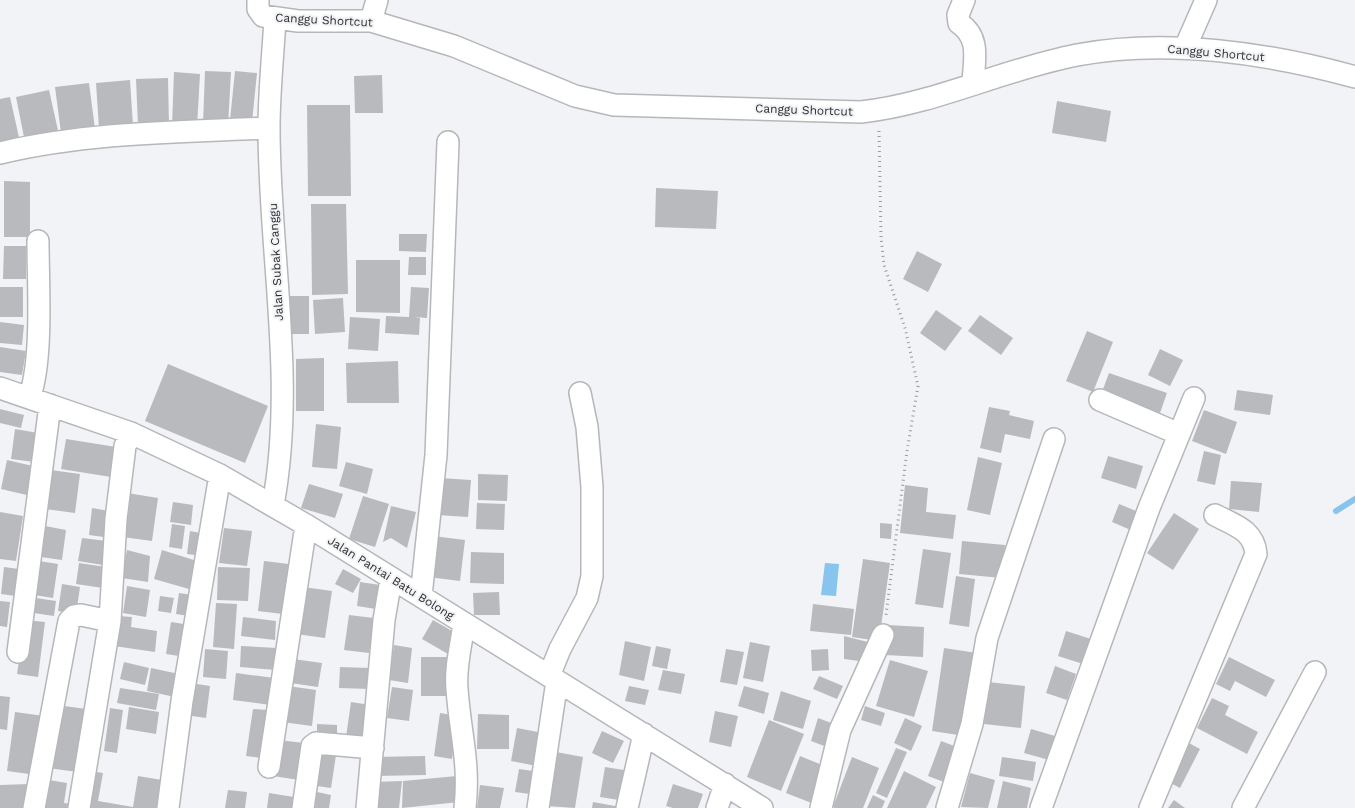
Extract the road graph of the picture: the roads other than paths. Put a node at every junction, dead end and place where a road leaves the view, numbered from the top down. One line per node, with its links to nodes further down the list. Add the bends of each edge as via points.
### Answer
1 (376, 0): 5 (street)
2 (964, 0): 8 (street, via 958,14 959,23 973,37)
3 (1206, 0): 6 (street)
4 (264, 11): 5 (street, Canggu Shortcut, via 298,22); 9 (street, Jalan Subak Canggu)
5 (371, 21): 8 (street, Canggu Shortcut, via 454,46 575,96 614,104 861,112 917,101)
6 (1185, 48): 7 (street, Canggu Shortcut, via 1276,59); 8 (street, Canggu Shortcut, via 1113,49 1076,55)
7 (1355, 78)
8 (974, 83)
9 (269, 128): 11 (street, via 163,132 43,142); 23 (street, Jalan Subak Canggu, via 282,402 282,439)
10 (448, 142): 27 (street, via 436,456)
11 (0, 153)
12 (38, 241): 15 (street, via 38,321 34,384)
13 (0, 388): 15 (street, Jalan Pantai Batu Bolong)
14 (580, 393): 33 (street, via 587,427 592,487 592,576 587,598 560,649)
15 (30, 396): 18 (street, Jalan Pantai Batu Bolong)
16 (1194, 398): 20 (street)
17 (1100, 400): 20 (street)
18 (50, 405): 19 (street, Jalan Pantai Batu Bolong); 31 (street)
19 (131, 432): 22 (street, Jalan Pantai Batu Bolong); 28 (street, via 125,446 116,519)
20 (1179, 434): 50 (street, via 1149,508)
21 (1054, 439): 49 (street, via 987,638 972,724)
22 (220, 475): 23 (street, Jalan Pantai Batu Bolong); 40 (street, via 182,701)
23 (273, 505): 25 (street, Jalan Pantai Batu Bolong)
24 (1215, 515): 51 (street, via 1250,534 1256,554)
25 (306, 525): 26 (street, Jalan Pantai Batu Bolong); 36 (street)
26 (391, 579): 27 (street, Jalan Pantai Batu Bolong); 35 (street, via 384,620)
27 (421, 596): 29 (street, Jalan Pantai Batu Bolong)
28 (110, 621): 38 (street, via 81,615 69,621); 39 (street)
29 (464, 624): 33 (street, Jalan Pantai Batu Bolong); 43 (street, via 456,672 467,759)
30 (883, 635): 48 (street, via 840,730)
31 (18, 652)
32 (1315, 672): 52 (street)
33 (553, 678): 34 (street, Jalan Pantai Batu Bolong); 44 (street)
34 (644, 734): 37 (street, Jalan Pantai Batu Bolong); 45 (street)
35 (374, 748): 41 (street, via 316,743 312,746); 42 (street)
36 (269, 768)
37 (725, 784): 46 (street); 47 (street, Jalan Pantai Batu Bolong)
38 (34, 808)
39 (80, 808)
40 (168, 808)
41 (303, 808)
42 (367, 808)
43 (464, 808)
44 (538, 808)
45 (627, 808)
46 (717, 808)
47 (762, 808)
48 (820, 808)
49 (947, 808)
50 (1041, 808)
51 (1150, 808)
52 (1243, 808)

